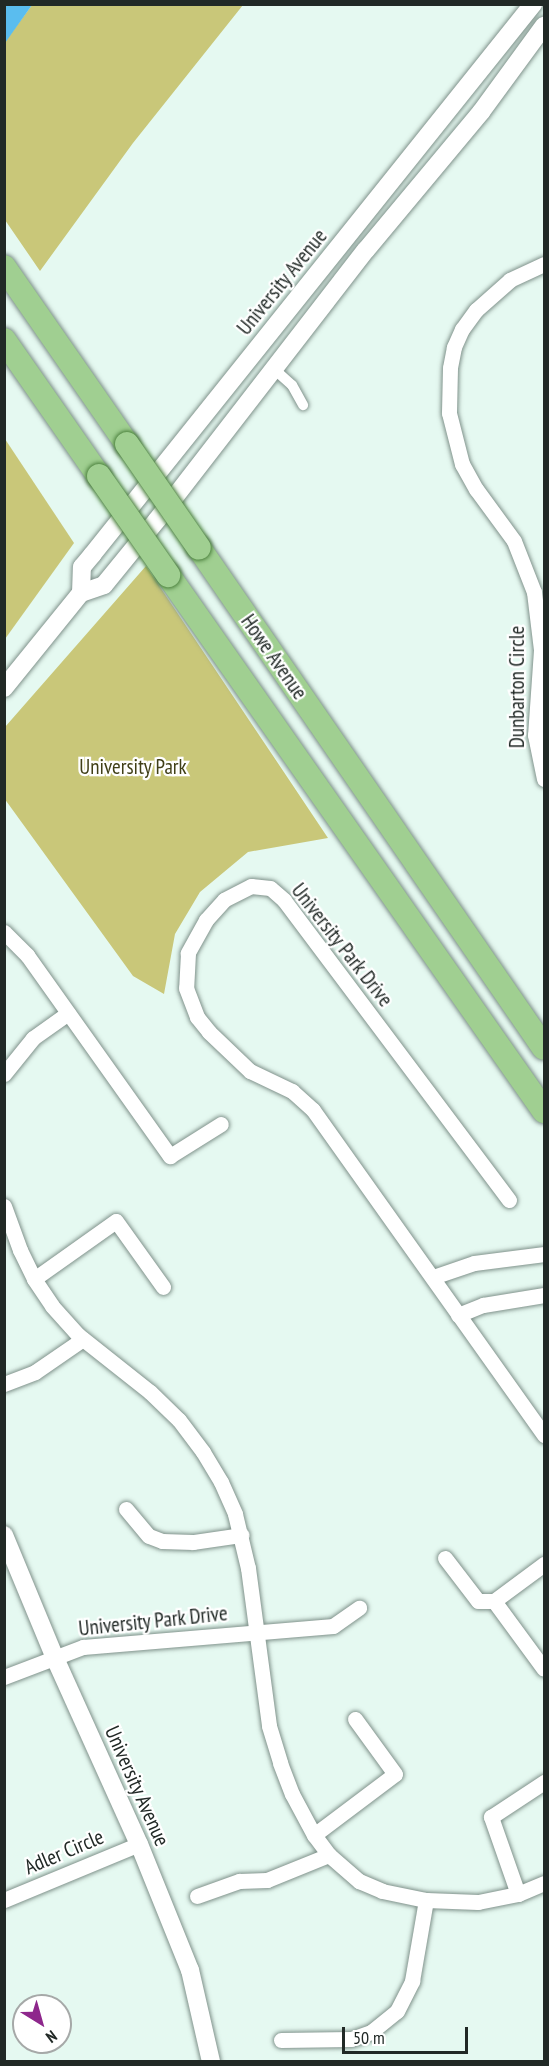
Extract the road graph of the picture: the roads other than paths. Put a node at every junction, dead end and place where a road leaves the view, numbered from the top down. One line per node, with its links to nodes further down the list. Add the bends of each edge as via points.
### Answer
1 (533, 4): 8 (street, University Avenue, via 82,567)
2 (544, 26): 6 (street, via 481,112)
3 (544, 264): 10 (street, Dunbarton Circle, via 510,280 476,310 462,329 450,368 449,413 462,464 514,541 534,592 541,650 535,735)
4 (4, 267): 13 (main road, Howe Avenue, bridge)
5 (4, 340): 15 (main road, Howe Avenue, bridge)
6 (274, 369): 7 (street, via 292,385); 8 (street, via 104,585)
7 (303, 405)
8 (81, 593): 9 (street)
9 (4, 688)
10 (544, 779)
11 (4, 932): 12 (street, via 27,955)
12 (68, 1013): 14 (street, via 33,1038); 16 (street, via 170,1156)
13 (544, 1048)
14 (4, 1074)
15 (544, 1111)
16 (221, 1124)
17 (509, 1200): 20 (street, University Park Drive, via 284,900 270,888 251,886 224,900 206,920 188,953 186,988 197,1017 250,1071 292,1091 314,1110)
18 (4, 1206): 21 (street, University Park Drive)
19 (544, 1254): 20 (street, via 474,1263)
20 (434, 1277): 24 (street, University Park Drive)
21 (34, 1280): 22 (street, via 116,1221); 25 (street, University Park Drive)
22 (163, 1287)
23 (544, 1295): 24 (street, via 483,1305)
24 (458, 1315): 27 (street, University Park Drive)
25 (83, 1339): 26 (street, via 35,1372); 30 (street, University Park Drive, via 179,1420 221,1482)
26 (4, 1384)
27 (544, 1435)
28 (126, 1509): 30 (street, via 149,1536 162,1541 193,1542)
29 (4, 1535): 36 (street, University Avenue)
30 (241, 1535): 35 (street, University Park Drive)
31 (445, 1558): 33 (street, via 478,1601)
32 (544, 1564): 33 (street)
33 (494, 1601): 37 (street)
34 (359, 1608): 35 (street, via 333,1626)
35 (256, 1632): 36 (street, University Park Drive, via 97,1644); 41 (street, University Park Drive, via 269,1726 292,1794)
36 (54, 1656): 38 (street); 42 (street, University Avenue)
37 (544, 1669)
38 (4, 1677)
39 (355, 1719): 41 (street, via 395,1774)
40 (544, 1782): 45 (street, via 491,1817)
41 (314, 1834): 43 (street, University Park Drive)
42 (139, 1844): 47 (street, Adler Circle); 50 (street, University Avenue, via 190,1970)
43 (329, 1855): 46 (street, via 267,1880 239,1881); 48 (street, University Park Drive, via 359,1881 381,1891)
44 (544, 1884): 45 (street, University Park Drive)
45 (518, 1894): 48 (street, University Park Drive, via 478,1902)
46 (197, 1896)
47 (4, 1900)
48 (426, 1900): 49 (street, via 412,1981 406,1997 390,2017 371,2032 351,2039)
49 (281, 2040)
50 (211, 2061)

